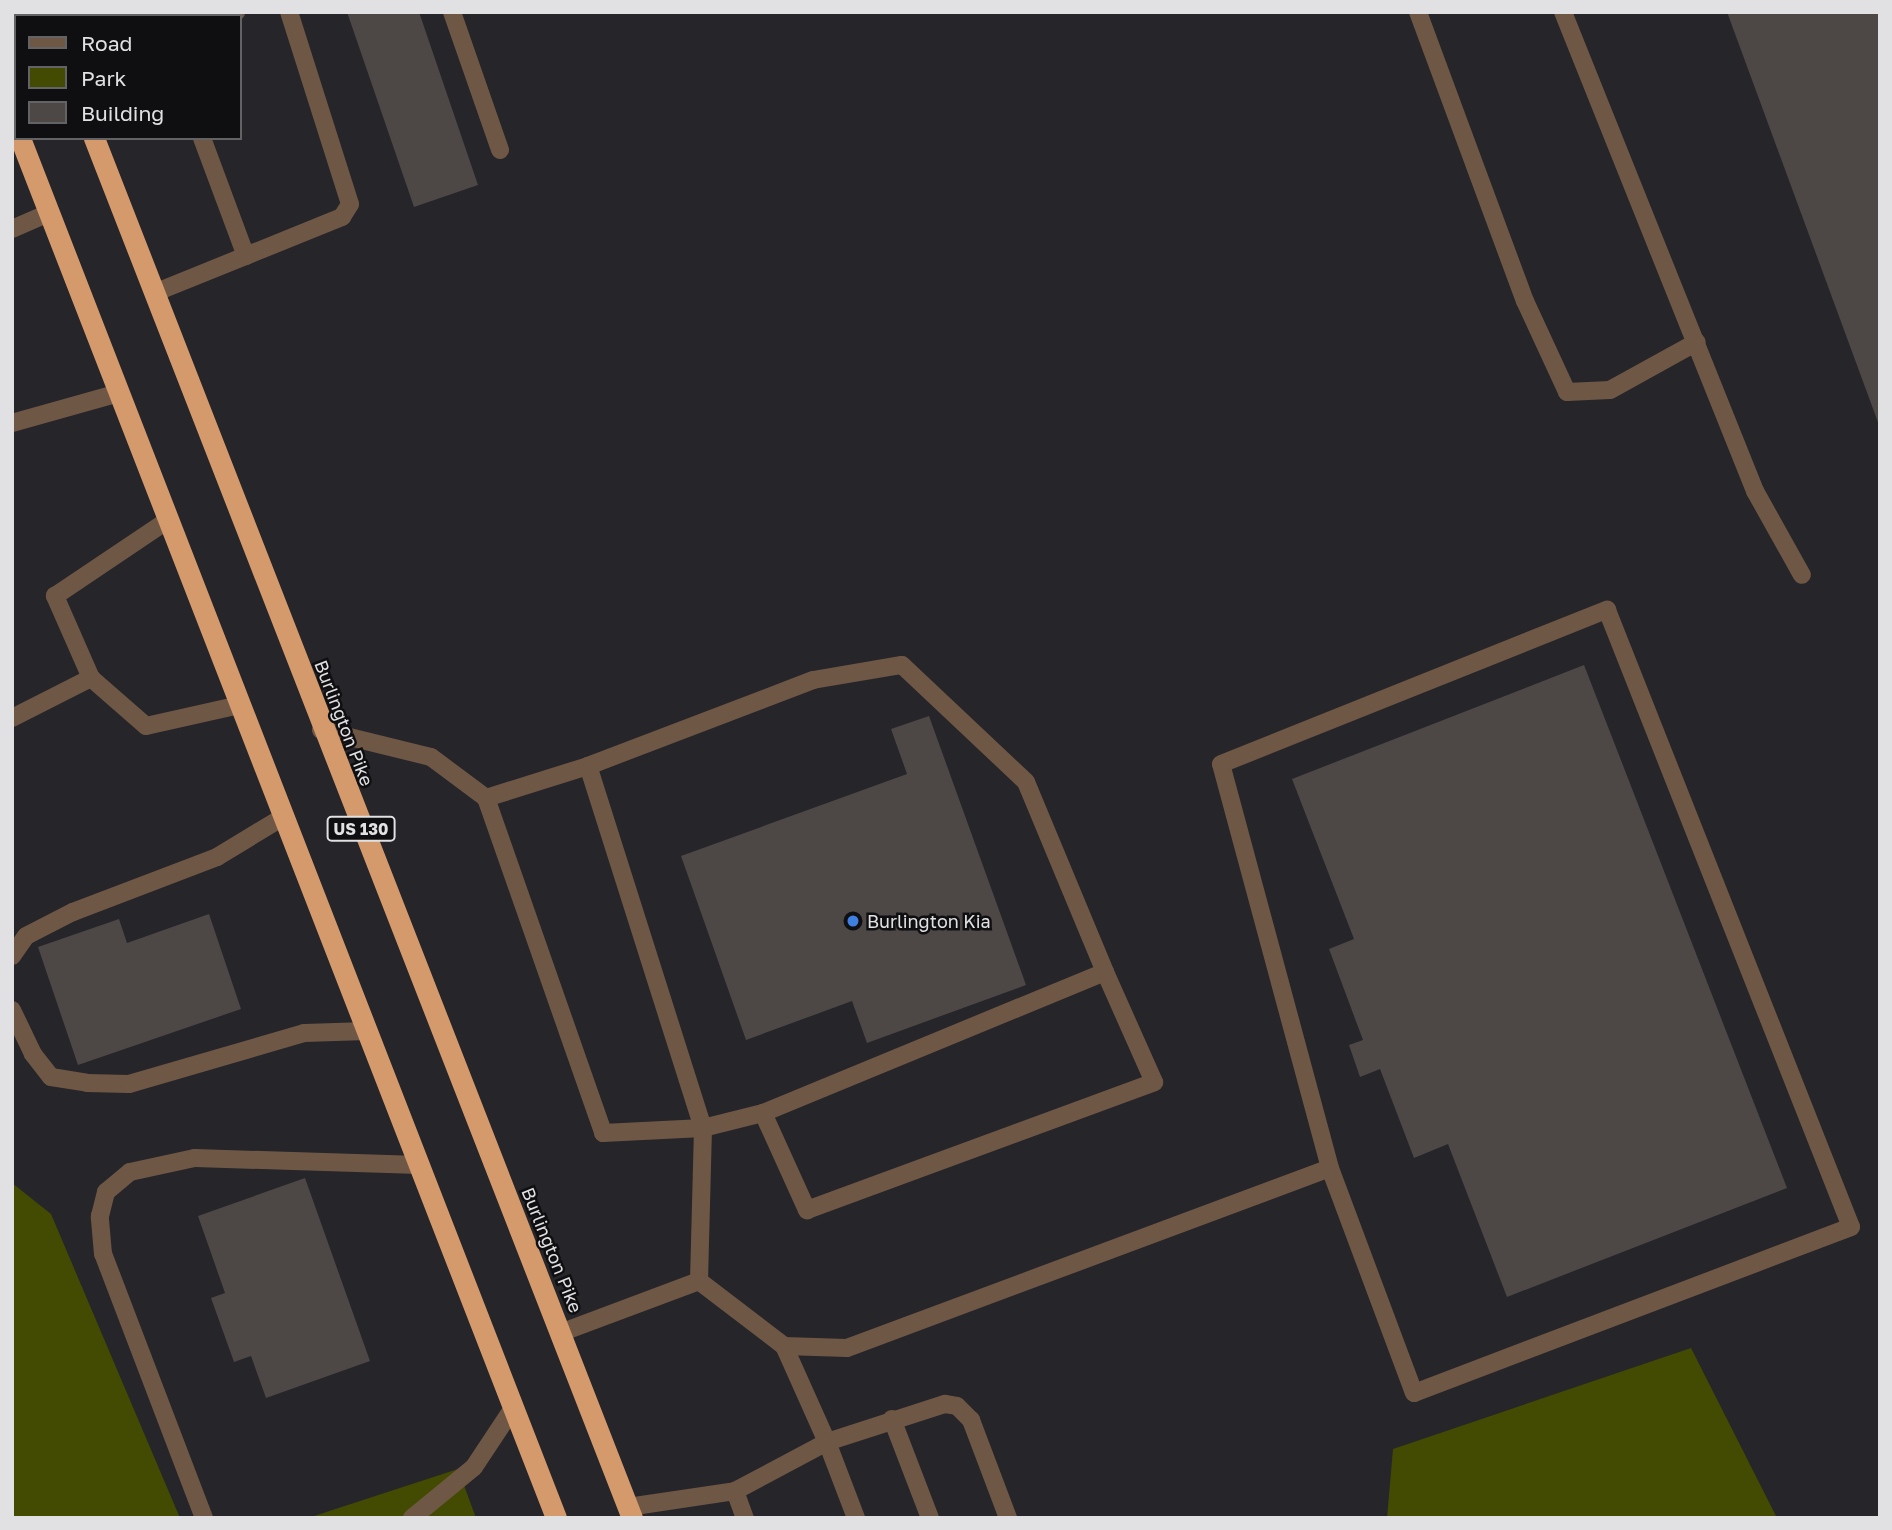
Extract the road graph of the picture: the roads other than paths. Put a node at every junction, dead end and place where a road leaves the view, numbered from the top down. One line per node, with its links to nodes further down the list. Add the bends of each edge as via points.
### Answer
1 (289, 12): 11 (lane, via 350,204 342,217)
2 (452, 12): 8 (lane)
3 (1418, 12): 13 (lane, via 1525,301 1567,392 1610,390)
4 (1563, 12): 13 (lane)
5 (21, 140): 9 (highway)
6 (95, 140): 12 (highway, Burlington Pike / US 130)
7 (203, 140): 11 (lane)
8 (500, 150)
9 (49, 213): 10 (lane); 14 (highway)
10 (12, 229)
11 (246, 256): 12 (lane)
12 (154, 293): 21 (highway, Burlington Pike / US 130)
13 (1697, 342): 17 (lane, via 1755,491)
14 (119, 393): 15 (lane); 16 (highway)
15 (12, 423)
16 (168, 520): 18 (lane, via 55,596); 19 (highway)
17 (1802, 575)
18 (91, 678): 19 (lane, via 146,726); 20 (lane)
19 (240, 705): 24 (highway)
20 (12, 718)
21 (321, 730): 23 (lane, via 431,757); 34 (highway, Burlington Pike / US 130)
22 (588, 766): 23 (lane); 26 (lane, via 813,680 902,664 1026,782); 30 (lane)
23 (486, 797): 30 (lane, via 603,1133)
24 (284, 817): 25 (lane, via 217,856 73,912 26,936); 28 (highway)
25 (12, 956)
26 (1105, 972): 29 (lane); 29 (lane, via 1154,1082 807,1210)
27 (12, 1010): 28 (lane, via 33,1054 51,1077 87,1083 129,1084 304,1033)
28 (367, 1031): 31 (highway)
29 (763, 1113): 30 (lane)
30 (703, 1128): 33 (lane)
31 (419, 1165): 36 (highway); 41 (lane, via 195,1158 130,1172 106,1192 100,1216 103,1254)
32 (1330, 1168): 32 (lane, via 1221,764 1607,610 1851,1227 1414,1394); 35 (lane, via 847,1348)
33 (699, 1281): 34 (lane); 35 (lane)
34 (560, 1333): 40 (highway, Burlington Pike / US 130)
35 (784, 1346): 38 (lane)
36 (513, 1409): 42 (lane, via 474,1466); 43 (highway)
37 (892, 1419): 38 (lane); 46 (lane); 47 (lane, via 932,1404 965,1411)
38 (827, 1442): 39 (lane); 45 (lane)
39 (735, 1491): 40 (lane); 44 (lane)
40 (630, 1512)
41 (204, 1518)
42 (412, 1518)
43 (556, 1518)
44 (744, 1518)
45 (856, 1518)
46 (930, 1518)
47 (1008, 1518)

